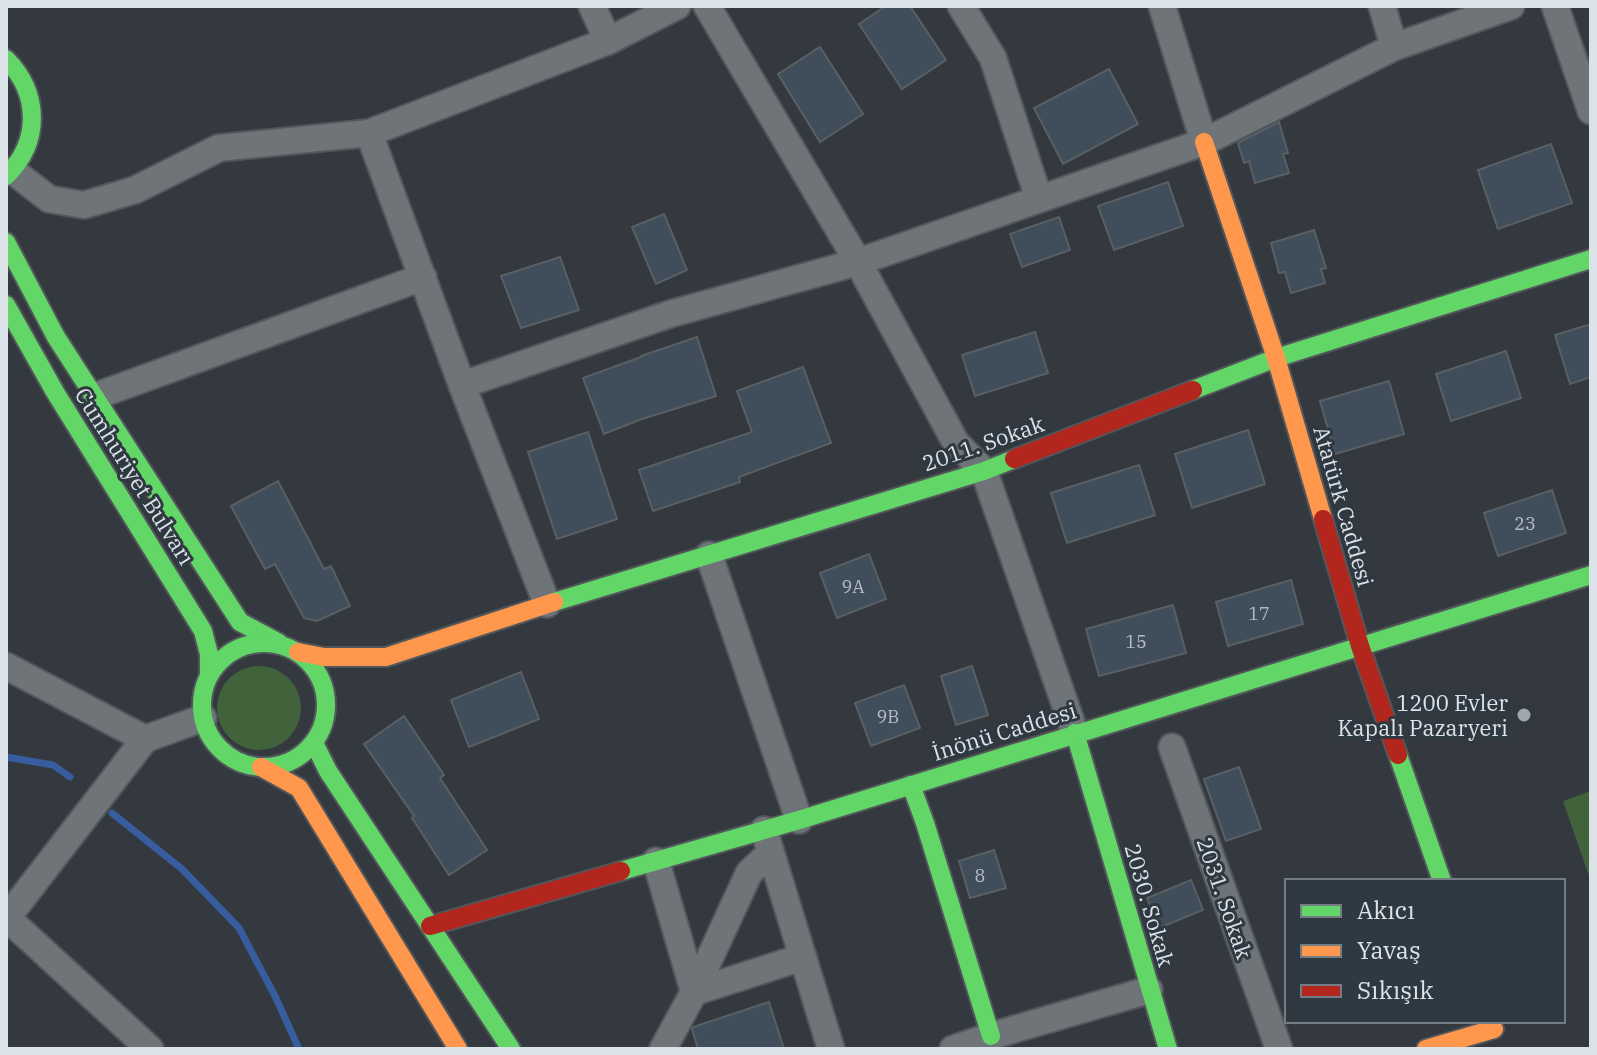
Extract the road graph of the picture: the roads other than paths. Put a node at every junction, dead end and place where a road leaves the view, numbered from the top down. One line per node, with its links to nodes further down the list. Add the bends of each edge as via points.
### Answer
1 (592, 6): 9 (street)
2 (677, 6): 9 (street)
3 (707, 6): 19 (street)
4 (961, 6): 16 (street, via 993,58)
5 (1162, 6): 14 (street)
6 (1382, 6): 10 (street)
7 (1511, 6): 10 (street)
8 (1555, 6): 12 (street)
9 (608, 41): 13 (street)
10 (1394, 47): 14 (street)
11 (6, 59): 15 (street, via 21,75 31,99 33,125 27,150)
12 (1591, 111)
13 (369, 133): 15 (street, via 219,148 135,190 84,205 49,199); 20 (street)
14 (1204, 142): 16 (street); 22 (street, Atatürk Caddesi)
15 (9, 174)
16 (1039, 199): 19 (street)
17 (6, 242): 24 (street, via 56,337)
18 (1591, 259): 22 (street, 2011. Sokak)
19 (858, 262): 23 (street, via 670,314); 25 (street, via 956,443)
20 (423, 277): 23 (street); 24 (street)
21 (6, 305): 35 (street, Cumhuriyet Bulvarı, via 203,631)
22 (1276, 358): 25 (street, 2011. Sokak); 30 (street, Atatürk Caddesi)
23 (462, 385): 28 (street)
24 (96, 396): 29 (street, via 240,622)
25 (984, 471): 26 (street, 2011. Sokak); 39 (street)
26 (709, 555): 28 (street, 2011. Sokak); 45 (street)
27 (1591, 575): 30 (street, İnönü Caddesi)
28 (547, 604): 32 (street, 2011. Sokak)
29 (279, 643): 31 (street); 35 (street, via 238,648)
30 (1360, 646): 39 (street, İnönü Caddesi); 48 (street, Atatürk Caddesi)
31 (298, 652): 32 (street); 38 (street, via 323,684)
32 (386, 657): 34 (street)
33 (6, 666): 40 (street)
34 (363, 675)
35 (209, 676): 37 (street, via 202,696)
36 (341, 694): 38 (street)
37 (203, 718): 40 (street); 43 (street, via 224,752)
38 (324, 724): 41 (street)
39 (1075, 733): 44 (street, İnönü Caddesi); 52 (street, 2030. Sokak)
40 (145, 739): 49 (street)
41 (314, 743): 43 (street, via 300,757); 50 (street)
42 (1172, 747): 63 (street, 2031. Sokak)
43 (261, 767): 57 (street, via 299,788)
44 (911, 785): 45 (street, İnönü Caddesi); 55 (street)
45 (799, 820): 46 (street, İnönü Caddesi)
46 (767, 842): 47 (street, İnönü Caddesi); 51 (street); 53 (street)
47 (656, 861): 50 (street, İnönü Caddesi); 53 (street)
48 (1441, 879)
49 (6, 918): 56 (street)
50 (430, 926): 58 (street)
51 (803, 957): 53 (street); 60 (street)
52 (1149, 990): 55 (street); 62 (street, 2030. Sokak)
53 (694, 992): 59 (street)
54 (1492, 1025): 64 (street); 65 (street)
55 (991, 1036): 61 (street)
56 (150, 1049)
57 (458, 1049)
58 (511, 1049)
59 (663, 1049)
60 (831, 1049)
61 (953, 1049)
62 (1168, 1049)
63 (1279, 1049)
64 (1426, 1049)
65 (1500, 1049)

